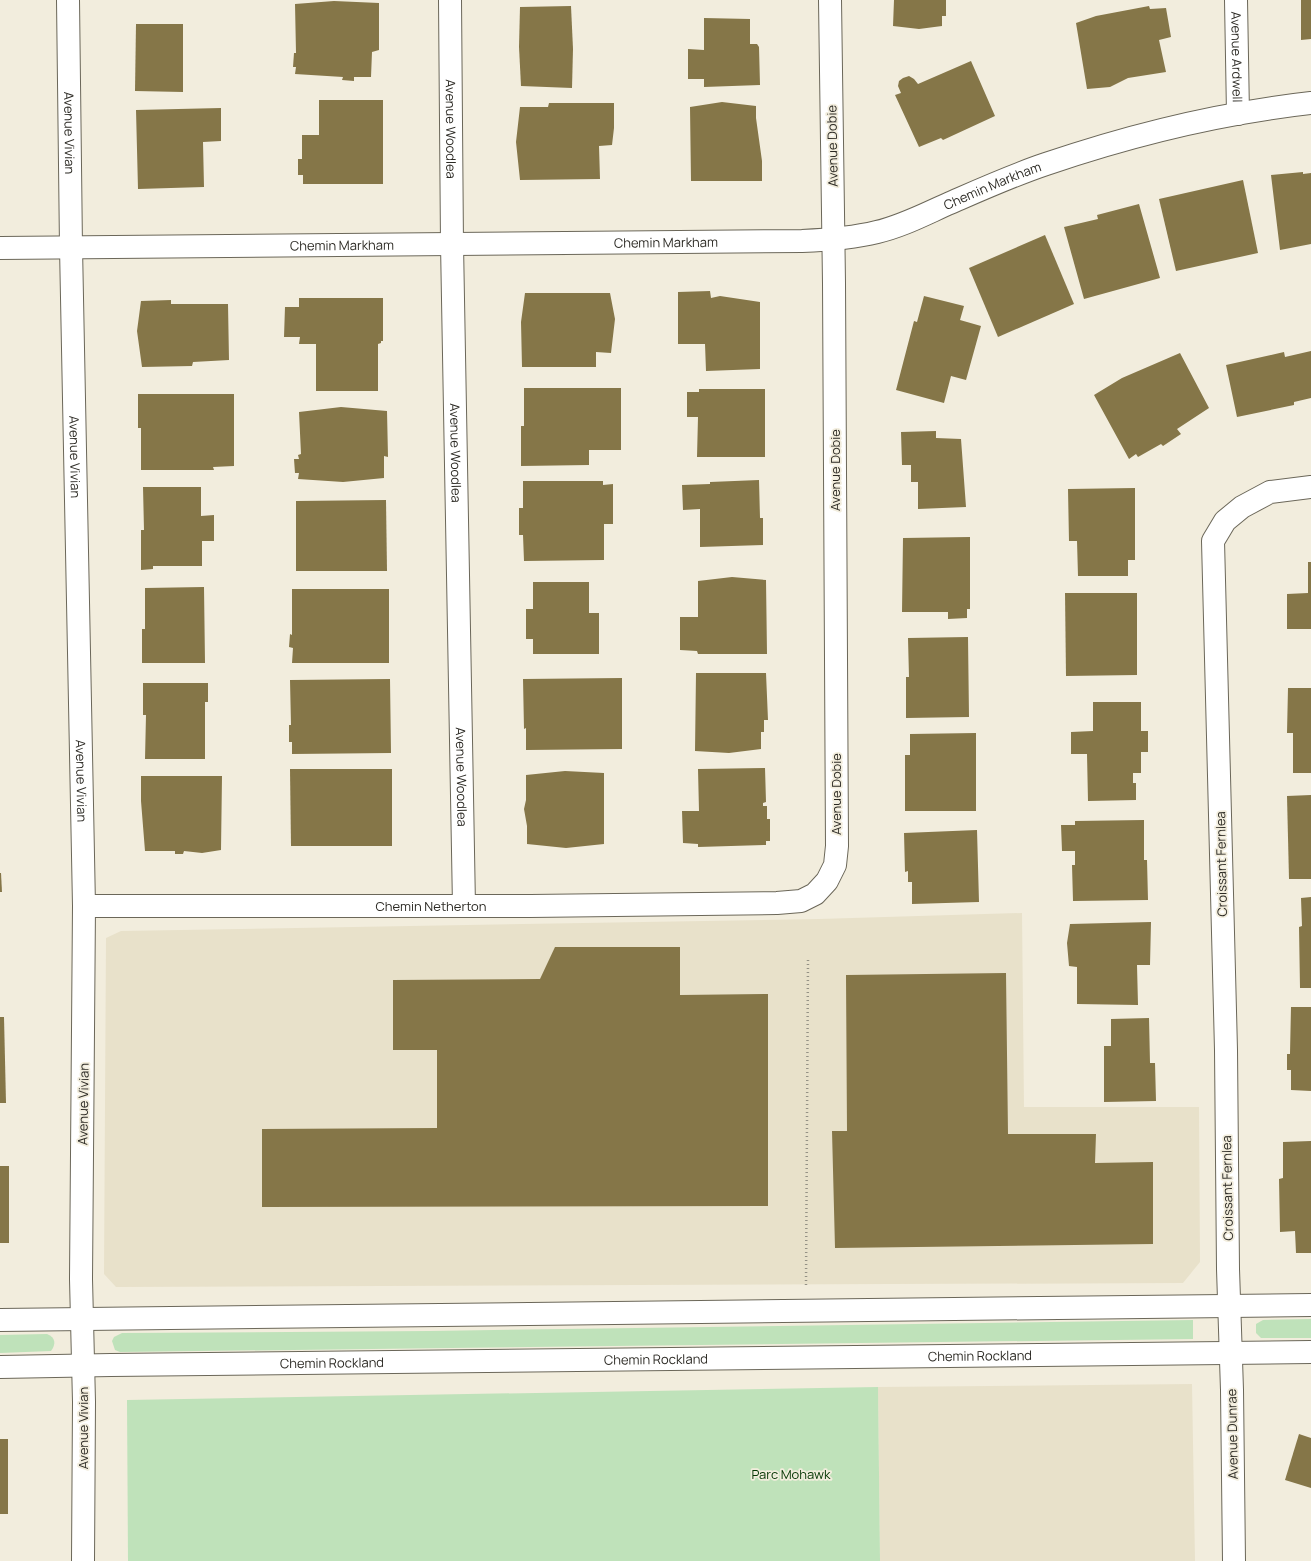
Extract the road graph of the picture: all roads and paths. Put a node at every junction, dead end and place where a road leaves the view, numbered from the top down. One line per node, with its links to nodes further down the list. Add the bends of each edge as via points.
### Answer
1 (68, 0): 9 (street, Avenue Vivian)
2 (450, 0): 8 (street, Avenue Woodlea)
3 (830, 0): 7 (street, Avenue Dobie)
4 (1236, 0): 6 (street, Avenue Ardwell)
5 (1311, 103): 6 (street, Chemin Markham)
6 (1238, 114): 7 (street, Chemin Markham, via 1173,128 1046,164 998,182 908,222 878,232)
7 (832, 240): 8 (street, Chemin Markham); 12 (street, Avenue Dobie, via 835,865 827,881 815,894 801,901)
8 (452, 244): 9 (street, Chemin Markham); 14 (street, Avenue Woodlea)
9 (71, 247): 10 (street, Chemin Markham); 13 (street, Avenue Vivian)
10 (0, 248)
11 (1311, 487): 18 (street, Croissant Fernlea, via 1270,492 1242,507 1225,520 1213,541 1226,1050)
12 (777, 903): 14 (street, Chemin Netherton)
13 (84, 906): 14 (street, Chemin Netherton); 19 (street, Avenue Vivian)
14 (464, 906)
15 (808, 959): 16 (path)
16 (806, 1287)
17 (1311, 1305): 18 (street)
18 (1229, 1306): 19 (street); 21 (street, Avenue Dunrae)
19 (82, 1319): 20 (street); 23 (street, Avenue Vivian)
20 (0, 1320)
21 (1230, 1352): 22 (street, Chemin Rockland); 23 (street, Chemin Rockland); 26 (street, Avenue Dunrae)
22 (1311, 1352)
23 (83, 1366): 24 (street, Chemin Rockland); 25 (street, Avenue Vivian)
24 (0, 1367)
25 (83, 1561)
26 (1234, 1561)

